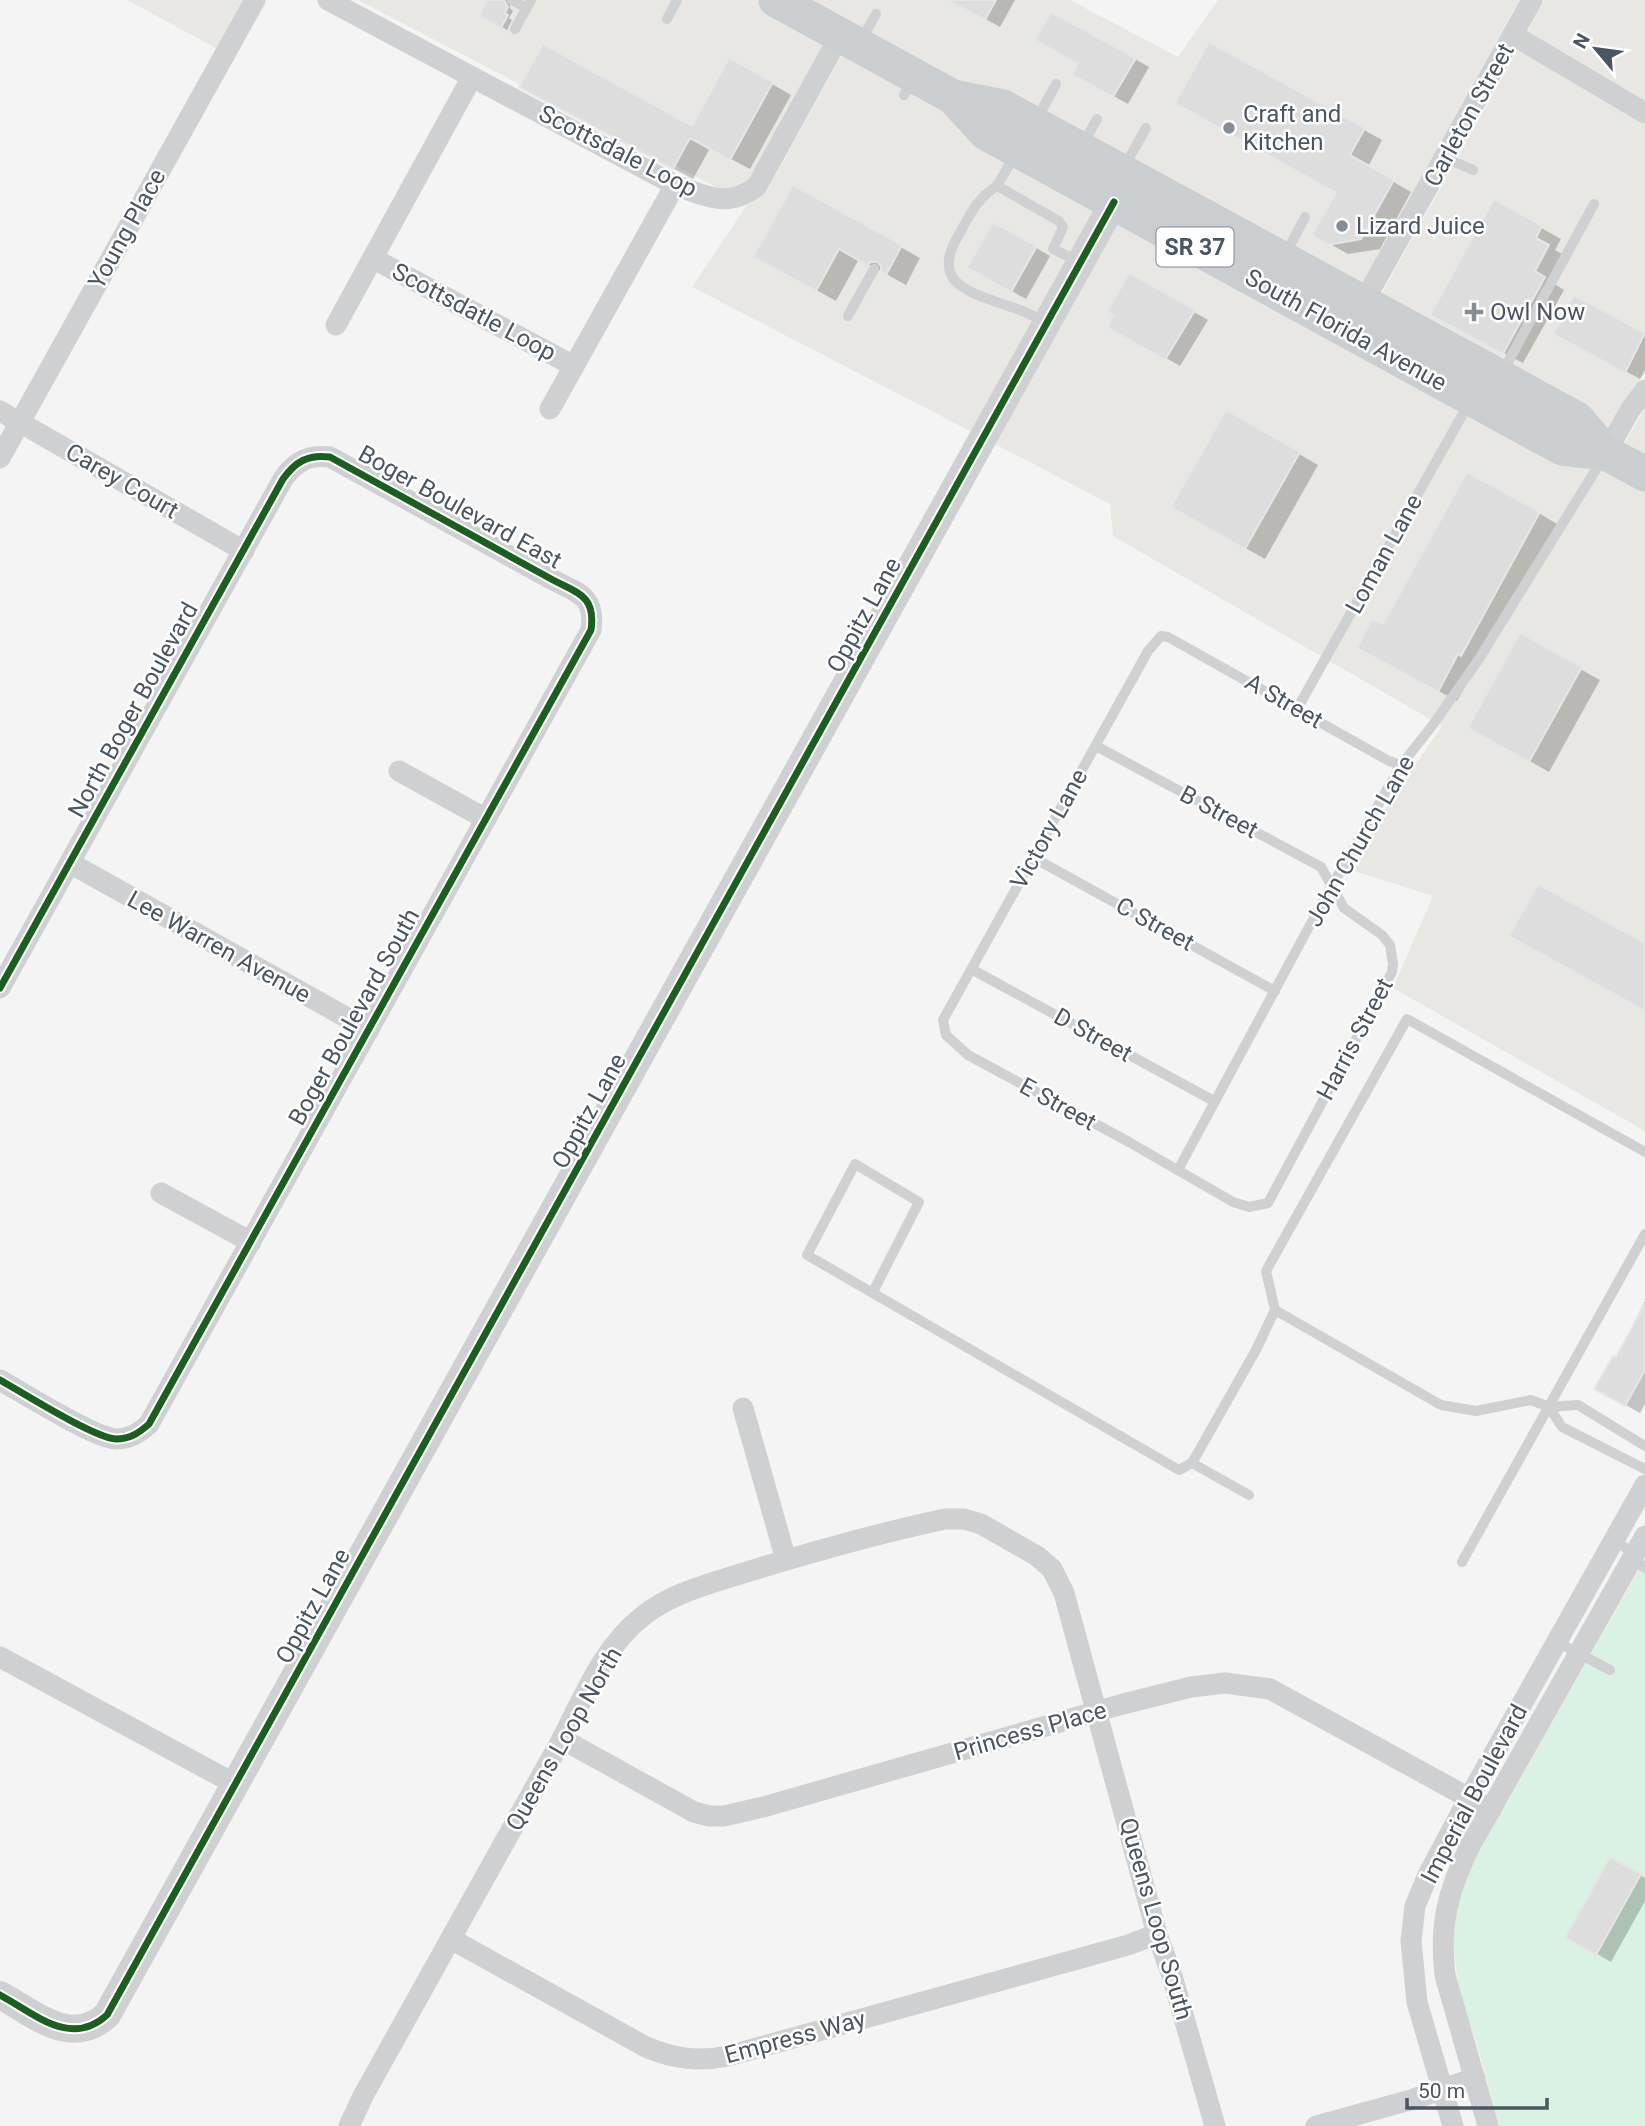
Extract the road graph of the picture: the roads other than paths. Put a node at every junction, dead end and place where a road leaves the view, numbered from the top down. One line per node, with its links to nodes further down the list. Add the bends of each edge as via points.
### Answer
1 (255, 0): 39 (street, Young Place)
2 (328, 0): 13 (street, Scottsdale Loop)
3 (512, 0): 7 (lane)
4 (677, 0): 9 (lane)
5 (776, 0): 12 (main road, South Florida Avenue / SR 37)
6 (1532, 0): 11 (street, Carleton Street)
7 (528, 4): 10 (lane)
8 (876, 14): 12 (lane)
9 (667, 19)
10 (515, 29)
11 (1513, 35): 15 (street); 18 (street, Carleton Street)
12 (849, 40): 17 (main road, South Florida Avenue / SR 37, via 909,85 953,97 986,134); 20 (street, Scottsdale Loop, via 757,186 726,200)
13 (472, 77): 20 (street, Scottsdale Loop); 25 (street)
14 (1056, 84): 17 (lane)
15 (1645, 113)
16 (1146, 128): 22 (lane)
17 (1026, 137): 21 (lane); 22 (main road, South Florida Avenue / SR 37); 22 (main road, South Florida Avenue / SR 37, via 1089,134)
18 (1445, 158): 19 (lane); 29 (street, Carleton Street)
19 (1473, 170)
20 (676, 185): 33 (street)
21 (997, 186): 27 (lane, via 1059,221 1063,228 1053,249); 31 (lane, via 980,198 950,250 951,278 985,299)
22 (1118, 187): 26 (main road, South Florida Avenue / SR 37, via 1118,198 1132,196 1166,213 1211,220); 27 (street, Oppitz Lane); 36 (main road, South Florida Avenue / SR 37)
23 (1594, 204): 34 (lane)
24 (1305, 217): 26 (lane)
25 (374, 259): 32 (street); 33 (street, Scottsdatle Loop)
26 (1283, 259): 29 (main road, South Florida Avenue / SR 37)
27 (1081, 262): 31 (street, Oppitz Lane)
28 (874, 269): 30 (lane)
29 (1363, 303): 34 (main road, South Florida Avenue / SR 37)
30 (848, 316)
31 (1047, 323): 87 (street, Oppitz Lane)
32 (336, 325)
33 (574, 366): 37 (street)
34 (1500, 377): 40 (main road, South Florida Avenue / SR 37, via 1577,419)
35 (1645, 390): 40 (street)
36 (1472, 399): 40 (main road, South Florida Avenue / SR 37, via 1562,448); 47 (lane, Loman Lane)
37 (550, 410)
38 (0, 411): 39 (street, Carey Court)
39 (20, 422): 42 (street, Young Place); 44 (street, Carey Court)
40 (1606, 453): 43 (main road, South Florida Avenue / SR 37); 49 (lane, John Church Lane, via 1479,659)
41 (308, 457): 44 (street, North Boger Boulevard, via 283,479); 45 (street, Boger Boulevard East, via 330,457 575,589)
42 (0, 458)
43 (1645, 474)
44 (244, 551): 53 (street, North Boger Boulevard)
45 (589, 604): 51 (street, Boger Boulevard South, via 591,630)
46 (1168, 637): 47 (lane, A Street); 48 (lane, Victory Lane, via 1161,636 1148,651)
47 (1297, 709): 49 (lane, A Street)
48 (1096, 746): 52 (lane, Victory Lane); 54 (lane, B Street, via 1321,867)
49 (1401, 765): 54 (lane, John Church Lane)
50 (399, 771): 51 (street)
51 (486, 819): 58 (street, Boger Boulevard South)
52 (1034, 858): 55 (lane, Victory Lane); 57 (lane, C Street)
53 (70, 863): 56 (street, North Boger Boulevard); 58 (street, Lee Warren Avenue)
54 (1333, 887): 57 (lane, John Church Lane); 64 (lane, Harris Street, via 1344,908 1390,945 1392,972)
55 (973, 970): 59 (lane, Victory Lane, via 943,1020); 60 (lane, D Street)
56 (0, 988)
57 (1275, 991): 60 (lane, John Church Lane)
58 (369, 1030): 66 (street, Boger Boulevard South)
59 (945, 1031): 62 (lane, E Street, via 968,1055)
60 (1214, 1101): 62 (lane, John Church Lane)
61 (1645, 1152): 68 (lane, via 1407,1019 1266,1271)
62 (1178, 1170): 64 (lane, E Street, via 1248,1208)
63 (161, 1193): 66 (street)
64 (1268, 1203)
65 (1645, 1234): 70 (lane)
66 (251, 1242): 69 (street, Boger Boulevard South, via 149,1424 140,1432 107,1438)
67 (873, 1292): 67 (lane, via 807,1255 855,1164 919,1202); 73 (lane, via 1179,1470)
68 (1275, 1310): 70 (lane, via 1441,1405 1476,1411 1531,1400); 73 (lane)
69 (0, 1380)
70 (1549, 1407): 72 (lane, via 1578,1405); 74 (lane, via 1562,1427); 80 (lane)
71 (743, 1408): 79 (street)
72 (1645, 1446)
73 (1192, 1463): 76 (lane)
74 (1645, 1469)
75 (1645, 1485): 77 (street, Imperial Boulevard)
76 (1249, 1495)
77 (1615, 1541): 78 (lane); 81 (street, Imperial Boulevard)
78 (1642, 1552): 82 (street, Imperial Boulevard)
79 (786, 1560): 85 (street, Queens Loop North, via 945,1518 981,1524 1052,1569 1064,1593); 86 (street, Queens Loop North, via 699,1587 643,1615 603,1661)
80 (1462, 1562)
81 (1557, 1642): 82 (lane); 88 (street, Imperial Boulevard)
82 (1579, 1653): 84 (lane); 89 (street, Imperial Boulevard)
83 (0, 1657): 87 (street)
84 (1610, 1670)
85 (1096, 1713): 86 (street, Princess Place, via 724,1816 694,1812); 88 (street, Princess Place, via 1208,1684 1270,1689); 90 (street, Queens Loop South)
86 (562, 1739): 91 (street, Queens Loop North)
87 (235, 1784): 92 (street, Oppitz Lane, via 107,2015 87,2028 60,2028)
88 (1469, 1798): 89 (street, Princess Place); 94 (street, Imperial Boulevard, via 1419,1896 1411,1941 1418,2002)
89 (1491, 1810): 93 (street, Imperial Boulevard, via 1456,1874 1443,1925 1445,1975)
90 (1157, 1934): 91 (street, Empress Way, via 706,2060 646,2048); 96 (street, Queens Loop South)
91 (451, 1939): 95 (street, Queens Loop North)
92 (0, 1995)
93 (1475, 2078): 94 (street); 99 (street, Imperial Boulevard)
94 (1442, 2089): 97 (street); 98 (street, Imperial Boulevard)
95 (349, 2126)
96 (1215, 2126)
97 (1316, 2126)
98 (1453, 2126)
99 (1488, 2126)

